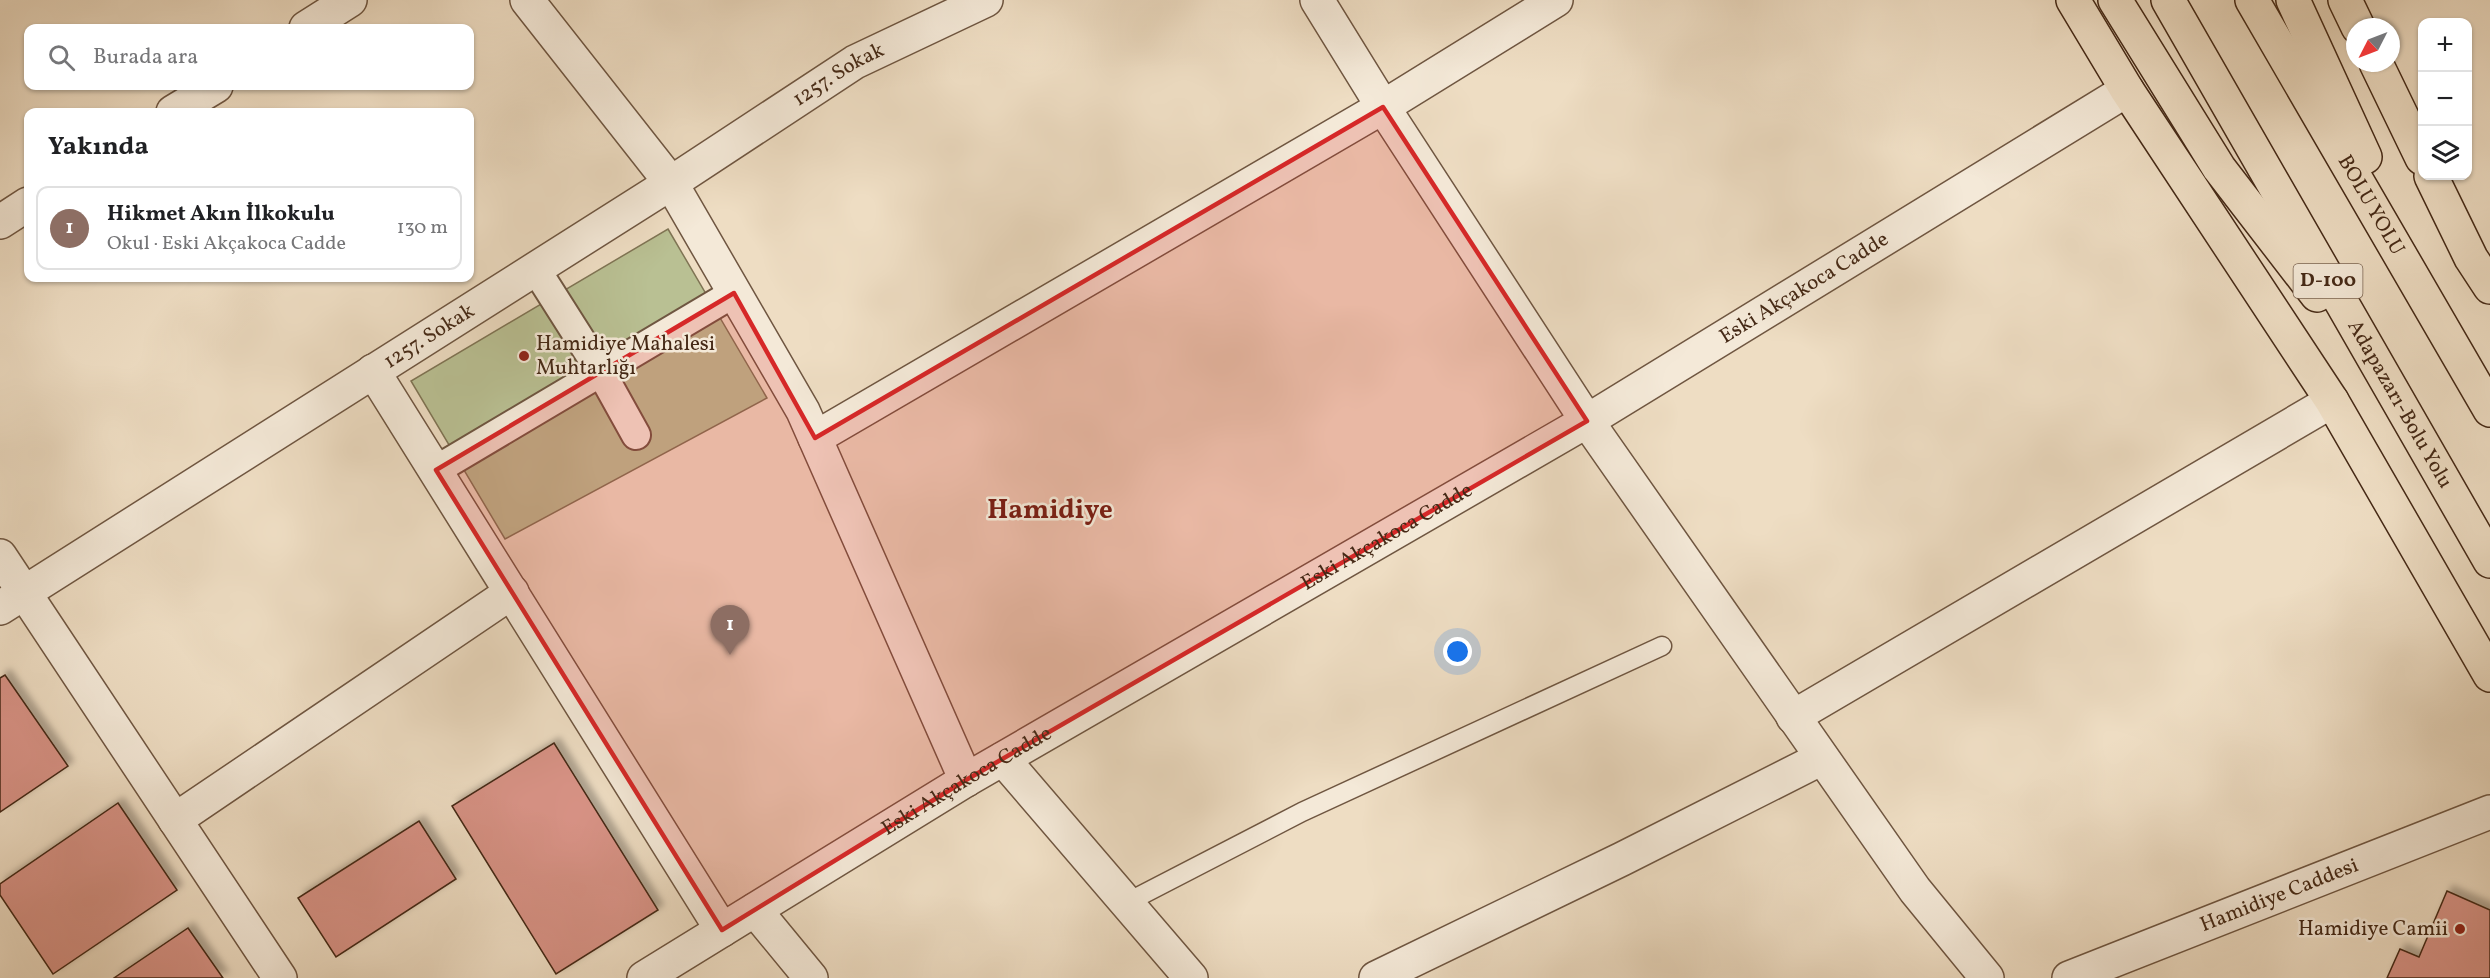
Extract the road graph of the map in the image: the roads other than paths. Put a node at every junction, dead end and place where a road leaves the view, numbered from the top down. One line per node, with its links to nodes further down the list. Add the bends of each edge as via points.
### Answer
1 (351, 0): 13 (street)
2 (527, 0): 21 (street)
3 (986, 0): 21 (street, 1257. Sokak, via 855,62)
4 (1317, 0): 17 (street)
5 (1556, 0): 17 (street)
6 (2073, 0): 16 (highway)
7 (2115, 0): 31 (highway, via 2220,168)
8 (2168, 0): 31 (highway, Adapazarı-Bolu Yolu / D-100)
9 (2252, 0): 28 (highway, BOLU YOLU)
10 (2293, 0): 28 (highway)
11 (2345, 0): 12 (highway)
12 (2354, 18)
13 (312, 24)
14 (2380, 72): 19 (highway)
15 (209, 90): 18 (street)
16 (2127, 90): 32 (highway); 34 (street, Eski Akçakoca Cadde)
17 (1383, 107): 34 (street); 36 (street)
18 (180, 108)
19 (2418, 150)
20 (2434, 180): 24 (highway)
21 (670, 183): 25 (street, 1257. Sokak); 27 (street)
22 (24, 207): 23 (street)
23 (0, 222)
24 (2481, 252): 26 (highway)
25 (535, 268): 29 (street, 1257. Sokak); 30 (street)
26 (2490, 287)
27 (734, 293): 30 (street); 36 (street)
28 (2438, 320): 33 (highway, BOLU YOLU)
29 (374, 371): 37 (street); 41 (street, 1257. Sokak)
30 (601, 372): 35 (street); 37 (street)
31 (2395, 397): 39 (highway, Adapazarı-Bolu Yolu / D-100)
32 (2332, 401): 43 (highway); 44 (street)
33 (2490, 410)
34 (1587, 421): 44 (street); 46 (street, Eski Akçakoca Cadde)
35 (636, 435)
36 (815, 438): 47 (street)
37 (436, 470): 40 (street)
38 (0, 556): 41 (street)
39 (2490, 561)
40 (512, 592): 49 (street); 52 (street)
41 (12, 600): 49 (street)
42 (1662, 646): 50 (lane, via 1302,812)
43 (2490, 675)
44 (1793, 717): 45 (street)
45 (1822, 758): 57 (street); 58 (street, via 1915,890)
46 (1003, 759): 47 (street, Eski Akçakoca Cadde); 50 (street)
47 (966, 780): 51 (street, Eski Akçakoca Cadde)
48 (2490, 812): 59 (street, Hamidiye Caddesi)
49 (175, 820): 53 (street)
50 (1126, 903): 56 (street)
51 (754, 910): 52 (street, Eski Akçakoca Cadde); 55 (street)
52 (722, 930): 54 (street, Eski Akçakoca Cadde)
53 (280, 978)
54 (644, 978)
55 (811, 978)
56 (1191, 978)
57 (1376, 978)
58 (1987, 978)
59 (2069, 978)

